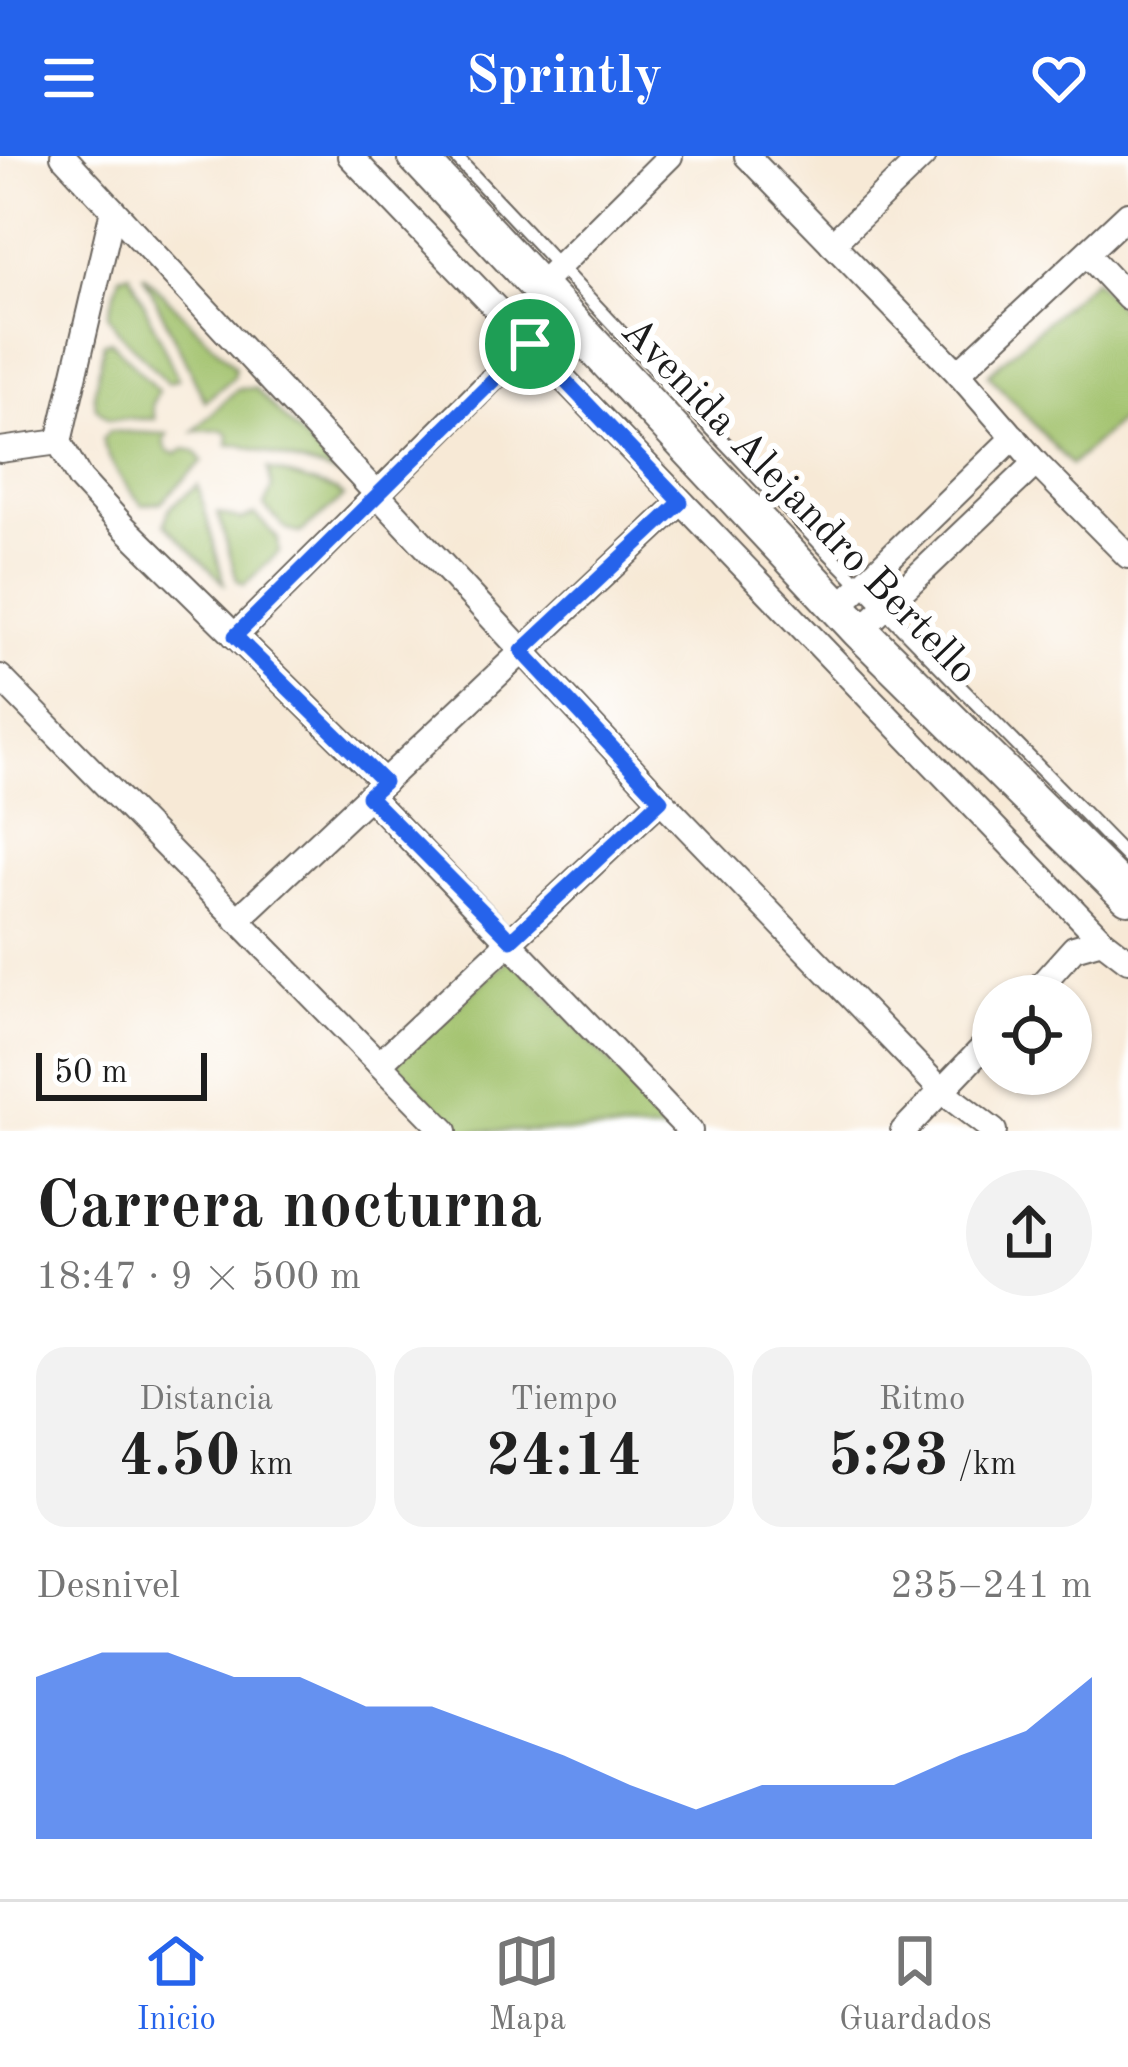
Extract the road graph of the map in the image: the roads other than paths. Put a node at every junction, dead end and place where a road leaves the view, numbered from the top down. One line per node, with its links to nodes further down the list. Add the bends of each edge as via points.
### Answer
1 (63, 156): 7 (street)
2 (350, 156): 13 (street)
3 (670, 156): 11 (street)
4 (747, 156): 9 (street)
5 (922, 156): 9 (street)
6 (430, 158): 11 (main road, Avenida Alejandro Bertello)
7 (113, 210): 16 (street); 19 (street)
8 (1128, 214): 10 (street)
9 (832, 244): 14 (street)
10 (1087, 254): 12 (street); 14 (street)
11 (553, 288): 13 (street); 22 (main road, Avenida Alejandro Bertello)
12 (1128, 298)
13 (530, 344): 19 (street); 20 (street)
14 (958, 373): 15 (street)
15 (1014, 437): 18 (street); 22 (street)
16 (59, 442): 17 (street); 23 (street, via 80,479)
17 (0, 450)
18 (1036, 463): 21 (street); 22 (street)
19 (376, 494): 23 (street); 24 (street)
20 (681, 502): 24 (street); 32 (street)
21 (1128, 556)
22 (860, 608): 28 (lane); 29 (main road, Avenida Alejandro Bertello)
23 (235, 636): 26 (street)
24 (522, 651): 26 (street); 27 (street)
25 (0, 677): 30 (street)
26 (376, 789): 30 (street); 31 (street)
27 (661, 800): 31 (street); 37 (street)
28 (1128, 858)
29 (1128, 896)
30 (237, 920): 36 (street)
31 (511, 940): 36 (street); 39 (street)
32 (1102, 940): 33 (street); 34 (street, via 1074,948)
33 (1128, 960)
34 (1049, 975)
35 (972, 1060): 37 (street)
36 (379, 1064): 38 (street)
37 (943, 1092): 40 (street); 41 (street)
38 (445, 1131)
39 (690, 1131)
40 (903, 1131)
41 (994, 1131)

